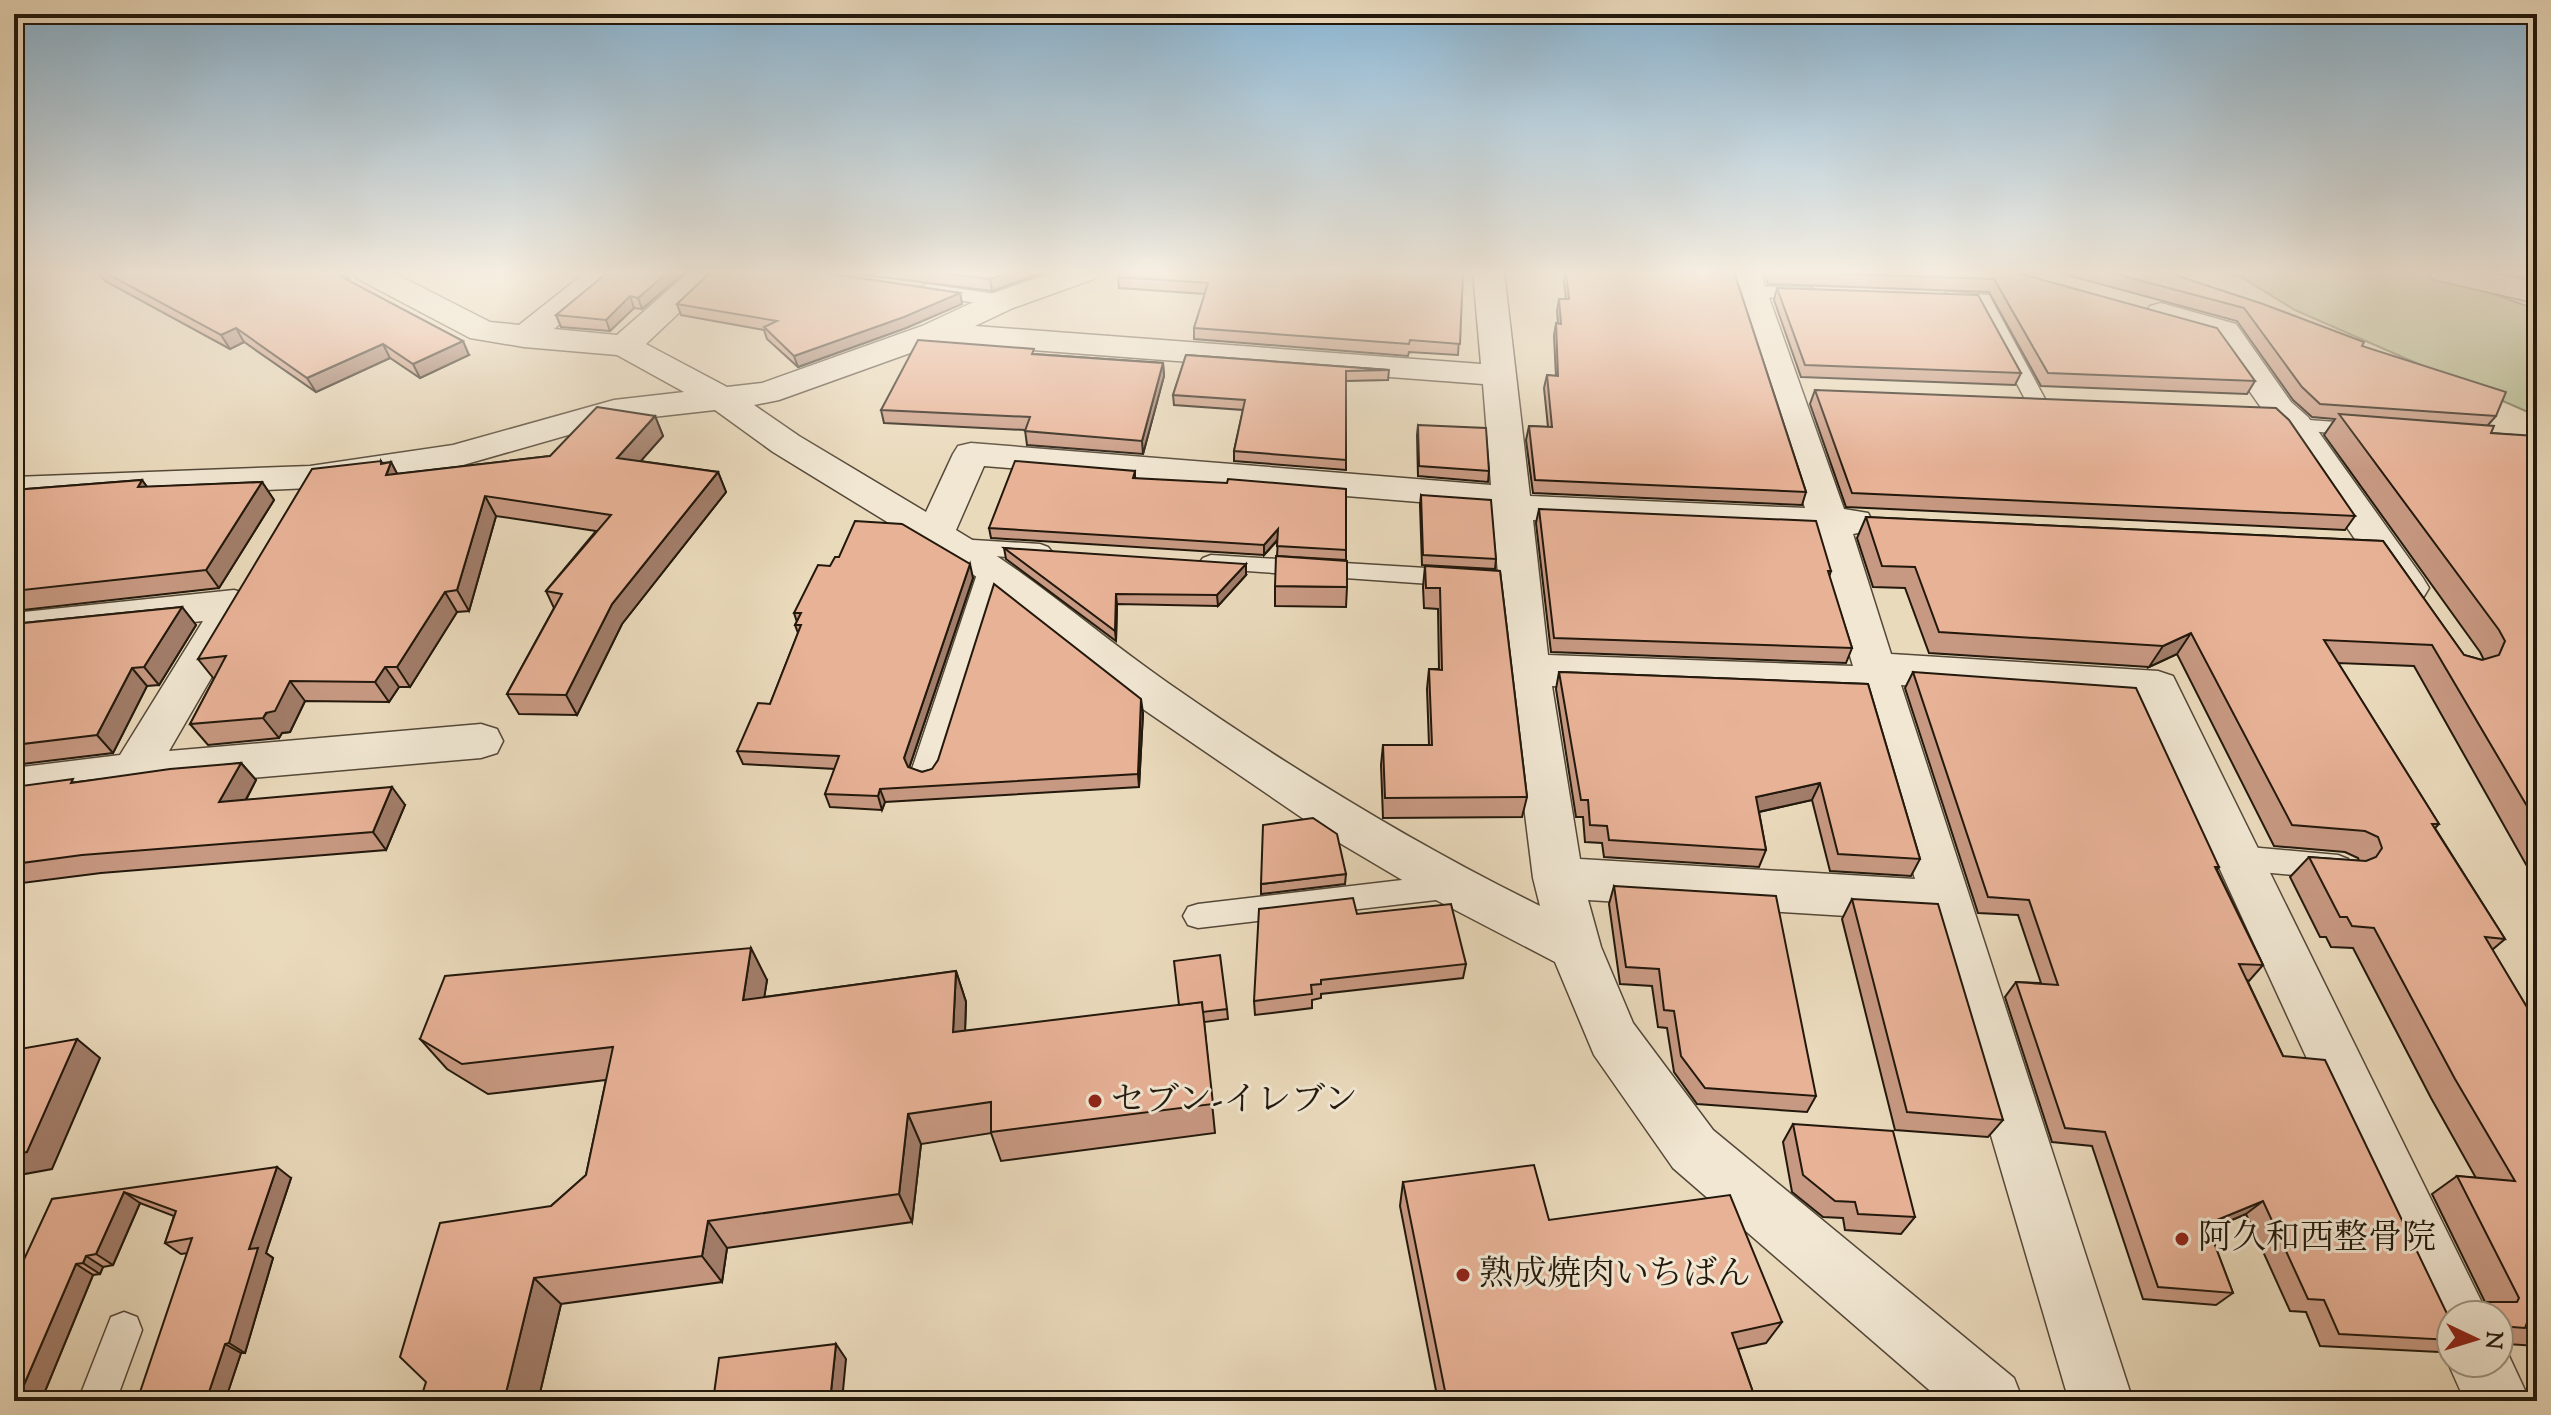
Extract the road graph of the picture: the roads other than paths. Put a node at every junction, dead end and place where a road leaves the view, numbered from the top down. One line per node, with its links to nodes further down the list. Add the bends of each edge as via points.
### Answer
1 (536, 338): 9 (street)
2 (634, 338): 9 (street)
3 (920, 338): 12 (street, via 767,393)
4 (1002, 338): 10 (street)
5 (1495, 338): 10 (street)
6 (1774, 338): 20 (street, via 1799,390)
7 (2002, 338): 11 (lane)
8 (2229, 338): 14 (street)
9 (625, 346): 12 (street)
10 (1498, 375): 18 (street)
11 (2034, 399)
12 (724, 400): 16 (street, via 614,411 456,456); 22 (street)
13 (2233, 407): 14 (street)
14 (2287, 417): 15 (lane); 24 (street)
15 (2388, 431)
16 (310, 477): 17 (street); 19 (street)
17 (14, 489)
18 (1510, 502): 20 (street); 22 (street, via 971,454); 29 (street)
19 (287, 515)
20 (1829, 521): 21 (street); 34 (street)
21 (1895, 524)
22 (945, 542): 25 (lane); 28 (street)
23 (2333, 545): 24 (street)
24 (2380, 547): 31 (street)
25 (1066, 554)
26 (1191, 562): 29 (lane)
27 (257, 566): 30 (street)
28 (991, 568): 37 (lane); 42 (street, via 1152,694 1350,826)
29 (1503, 581): 33 (street)
30 (234, 604): 32 (street); 36 (street)
31 (2426, 612)
32 (14, 627)
33 (1528, 670): 34 (street); 41 (street)
34 (1875, 676): 39 (street, via 2158,687); 43 (street)
35 (481, 741): 36 (street)
36 (134, 771): 38 (street)
37 (925, 772)
38 (14, 786)
39 (2238, 858): 40 (lane); 46 (street)
40 (2345, 867)
41 (1558, 878): 43 (street); 45 (street)
42 (1453, 886): 44 (lane); 45 (street)
43 (1948, 902): 51 (street)
44 (1198, 916)
45 (1575, 947): 50 (street, via 1613,1038 1693,1149)
46 (2449, 1299)
47 (124, 1330): 49 (lane)
48 (2488, 1379): 52 (street)
49 (97, 1401)
50 (1991, 1401)
51 (2101, 1401)
52 (2498, 1401)

